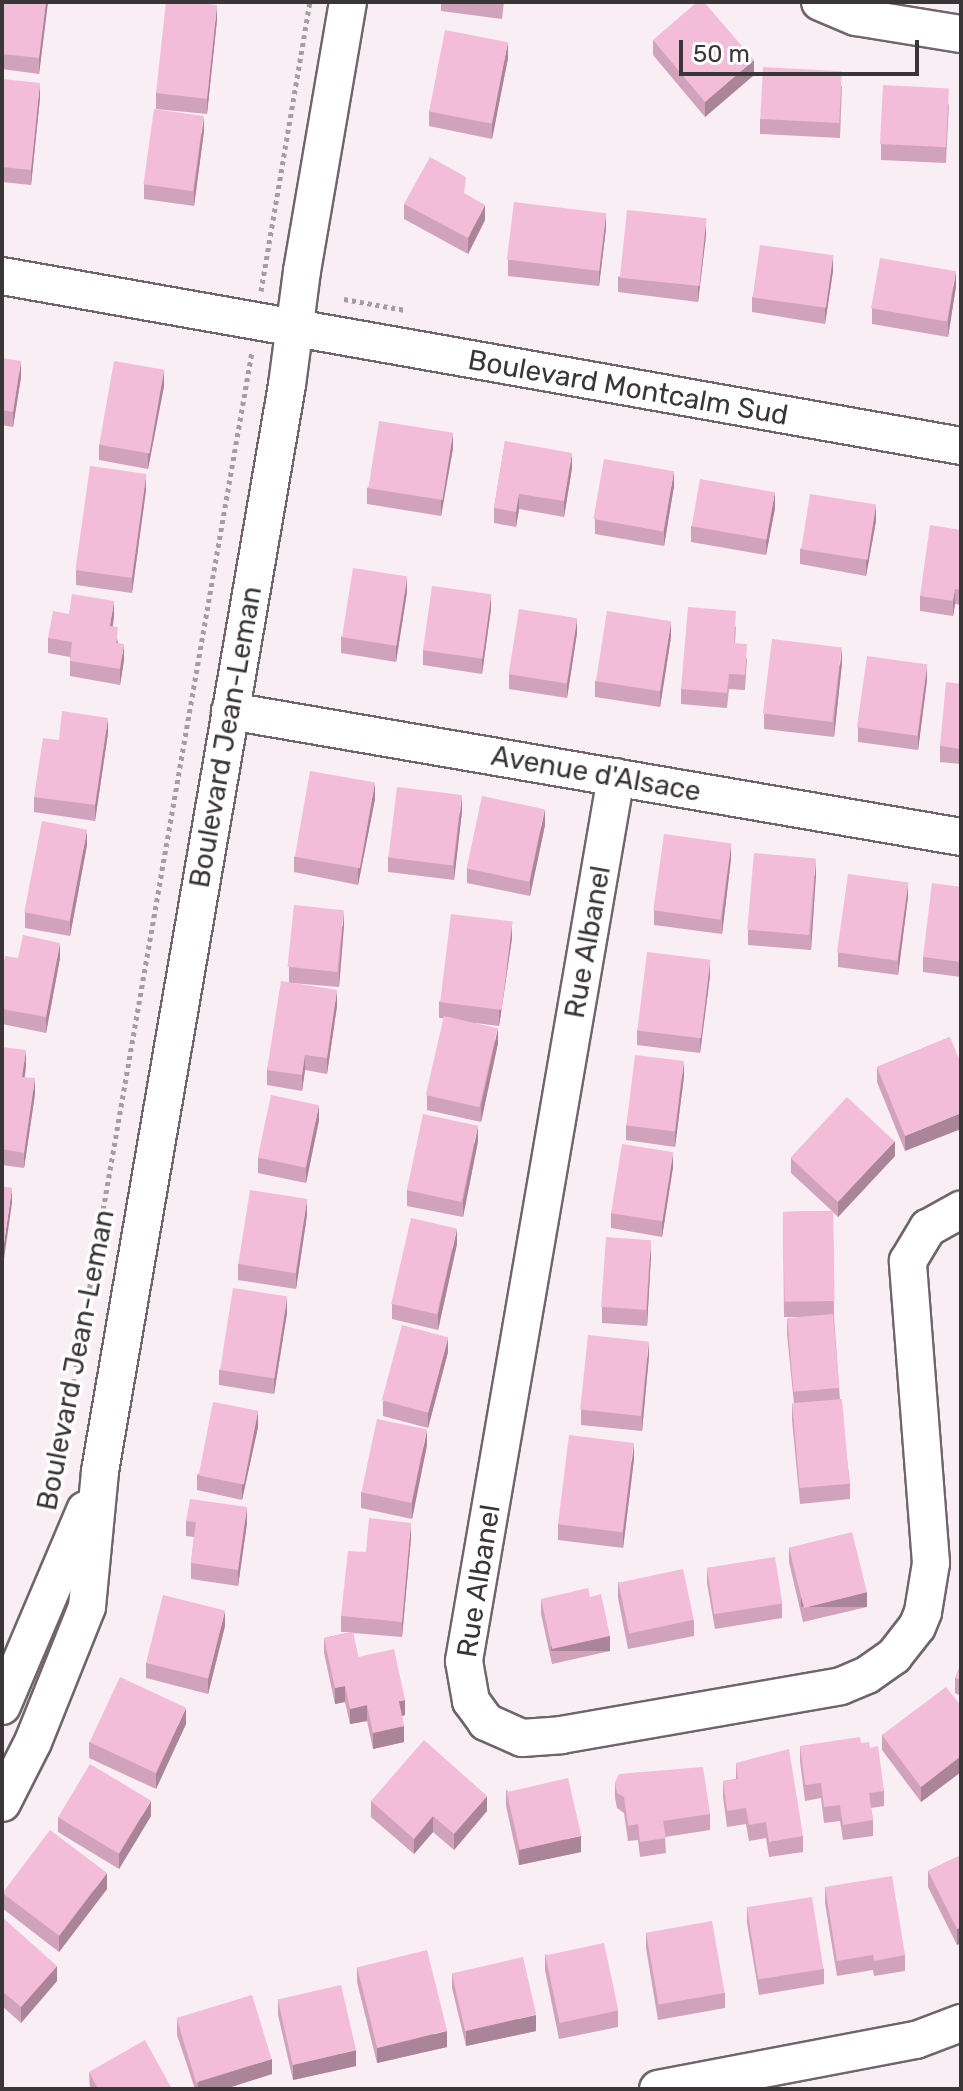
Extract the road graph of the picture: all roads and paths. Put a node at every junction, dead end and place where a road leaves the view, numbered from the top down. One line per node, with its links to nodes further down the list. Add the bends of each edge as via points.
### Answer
1 (310, 2): 6 (path)
2 (348, 2): 9 (street, Boulevard Jean-Leman)
3 (820, 2): 4 (street, via 856,17)
4 (961, 34)
5 (2, 276): 9 (street, Boulevard Montcalm Sud)
6 (261, 281)
7 (337, 299): 8 (path)
8 (364, 301)
9 (295, 328): 11 (street, Boulevard Montcalm Sud); 12 (street, Boulevard Jean-Leman)
10 (250, 359): 17 (path, Boulevard Jean-Leman)
11 (961, 446)
12 (230, 711): 13 (street, Avenue d'Alsace); 16 (street, Boulevard Jean-Leman)
13 (616, 777): 14 (street, Avenue d'Alsace); 15 (street, Rue Albanel, via 464,1661 471,1701 486,1722 522,1738 561,1735 841,1686 894,1656 923,1612 931,1563 908,1261 928,1228)
14 (961, 837)
15 (961, 1210)
16 (100, 1471): 18 (street, Boulevard Jean-Leman); 19 (street, Boulevard Jean-Leman, via 87,1607 45,1715)
17 (51, 1508)
18 (2, 1706)
19 (2, 1803)
20 (961, 2023): 21 (street, via 916,2040)
21 (658, 2089)

